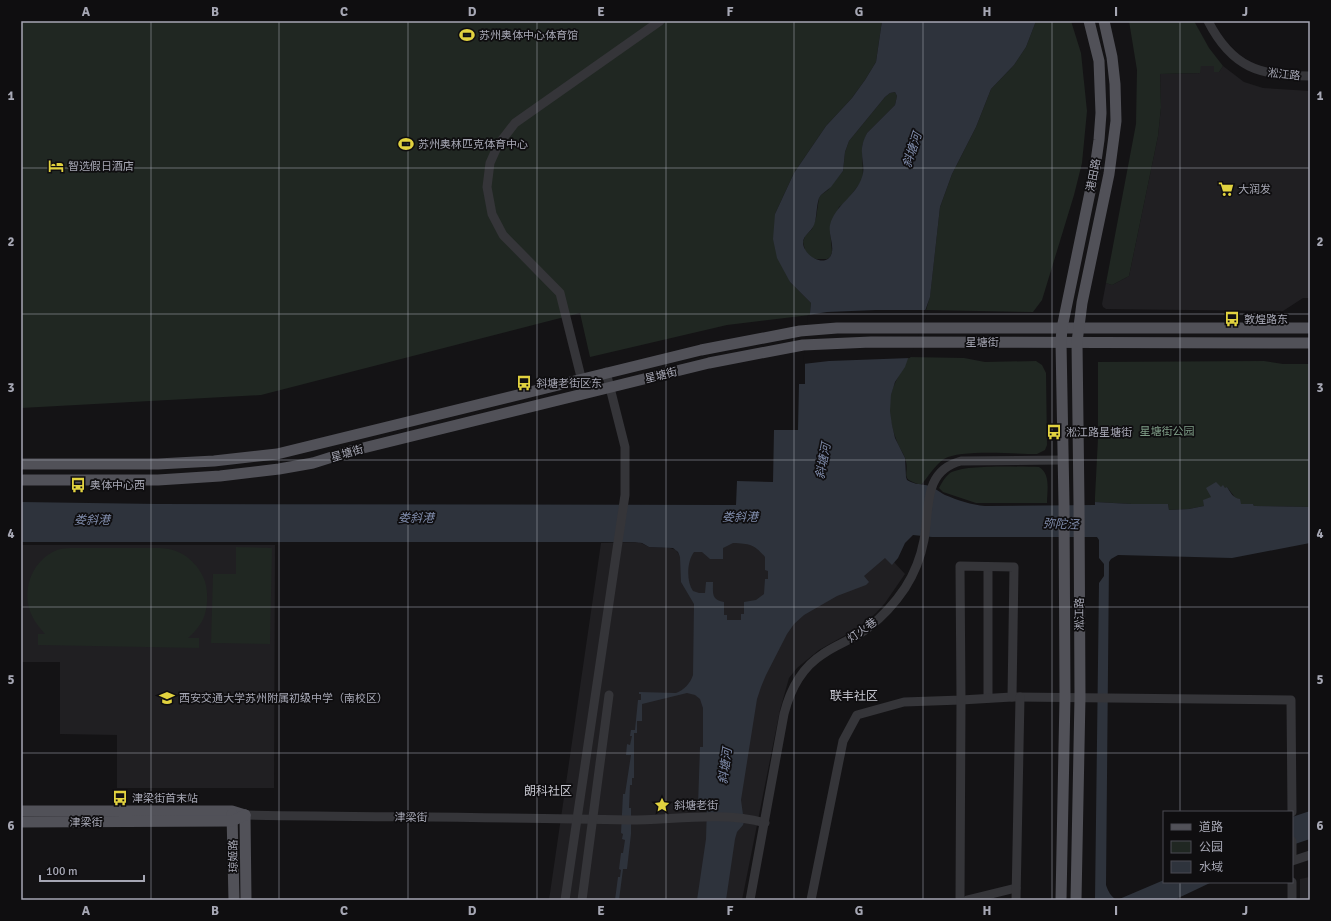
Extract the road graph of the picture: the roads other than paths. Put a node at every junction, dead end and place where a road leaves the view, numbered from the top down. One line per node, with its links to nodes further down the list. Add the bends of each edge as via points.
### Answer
1 (660, 21): 13 (street, via 516,123 498,145 490,163 487,187 492,214 503,235 560,293)
2 (1089, 21): 6 (main road, 港田路, via 1100,74 1099,140)
3 (1104, 21): 7 (main road, 港田路, via 1112,56 1116,121 1109,174)
4 (1208, 21): 5 (street, 淞江路, via 1222,45 1236,59 1253,69 1272,74)
5 (1310, 76)
6 (1062, 328): 7 (main road, 星塘街); 9 (main road, 淞江路); 12 (main road, 星塘街, via 837,328 800,331)
7 (1078, 328): 8 (main road, 星塘街); 10 (main road, 淞江路)
8 (1310, 328)
9 (1062, 342): 10 (main road, 星塘街); 14 (main road, 星塘街, via 837,342 803,345 709,363); 16 (main road, 淞江路)
10 (1077, 342): 11 (main road, 星塘街); 23 (main road, 淞江路)
11 (1310, 344)
12 (606, 372): 13 (main road, 星塘街); 14 (street)
13 (581, 378): 15 (street); 17 (main road, 星塘街, via 277,454 158,464)
14 (610, 387): 15 (main road, 星塘街); 30 (street, via 625,447 625,495)
15 (585, 393): 18 (main road, 星塘街, via 279,469 158,480)
16 (1063, 460): 22 (main road, 淞江路); 33 (street, 灯火巷, via 961,461 952,464 936,478 928,499 924,540 914,572 905,587 892,605 867,628 823,654 796,682 784,714)
17 (21, 464)
18 (21, 480)
19 (988, 567): 21 (street, via 1014,567); 24 (street); 25 (street, via 960,566)
20 (609, 695): 31 (street)
21 (1016, 697): 22 (street); 24 (street); 37 (street)
22 (1065, 697): 23 (street); 47 (main road, 淞江路)
23 (1080, 697): 27 (street, via 1291,700); 48 (main road, 淞江路)
24 (988, 698): 25 (street)
25 (961, 700): 43 (street, via 904,702 857,715 843,741); 44 (street)
26 (21, 811): 29 (main road, 津梁街)
27 (1292, 811)
28 (245, 815): 29 (main road, 津梁街); 30 (street, 津梁街); 39 (main road, 琼姬路)
29 (232, 816): 32 (main road, 津梁街); 38 (main road, 琼姬路)
30 (576, 818): 31 (street, 津梁街); 40 (street)
31 (593, 819): 33 (street, 津梁街, via 750,818); 41 (street)
32 (21, 822)
33 (765, 823): 42 (street, 灯火巷)
34 (1310, 855): 35 (street)
35 (1293, 861)
36 (1292, 883): 49 (street)
37 (1016, 888): 45 (street); 46 (street)
38 (234, 900)
39 (246, 900)
40 (564, 900)
41 (582, 900)
42 (750, 900)
43 (811, 900)
44 (960, 900)
45 (967, 900)
46 (1016, 900)
47 (1061, 900)
48 (1076, 900)
49 (1292, 900)

